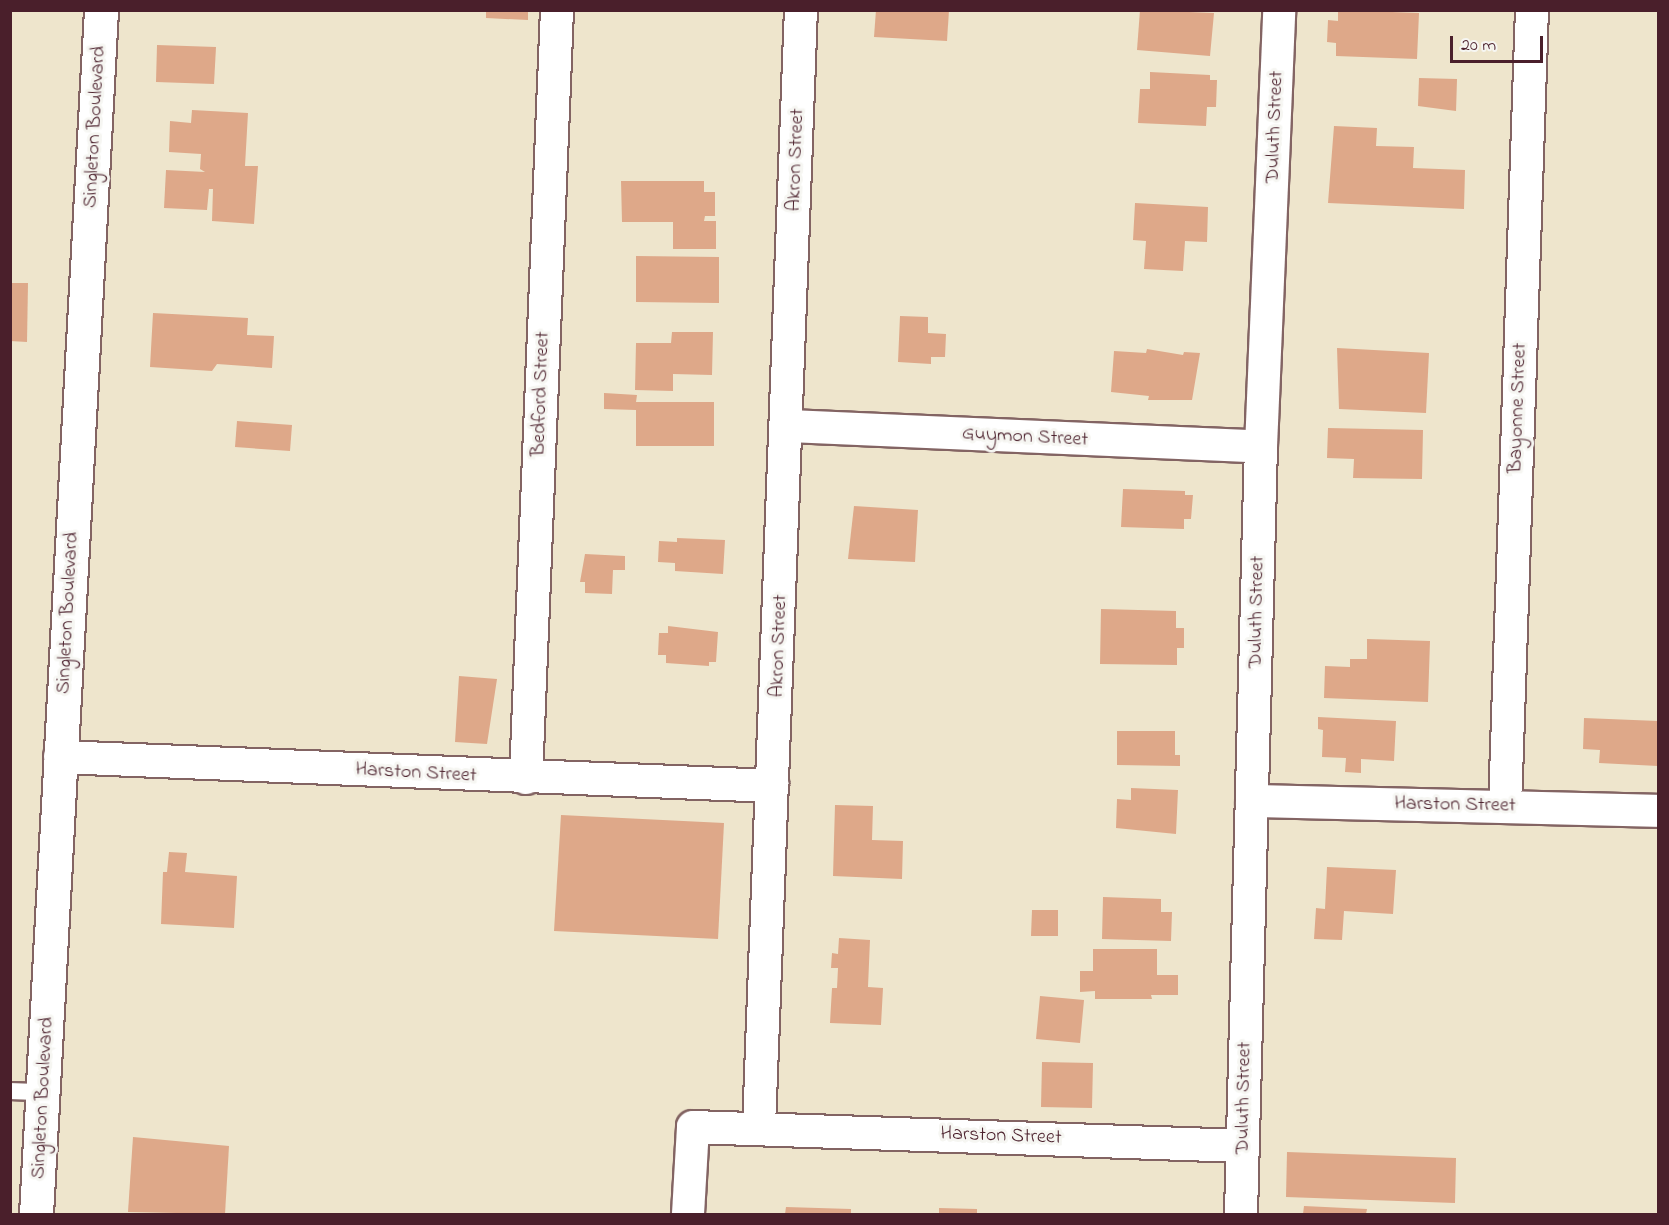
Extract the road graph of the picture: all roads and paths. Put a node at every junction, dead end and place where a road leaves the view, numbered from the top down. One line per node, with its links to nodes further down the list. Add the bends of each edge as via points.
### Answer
1 (101, 10): 8 (main road, Singleton Boulevard)
2 (557, 10): 9 (street, Bedford Street)
3 (801, 10): 6 (street, Akron Street)
4 (1280, 10): 7 (street, Duluth Street)
5 (1532, 10): 12 (street, Bayonne Street)
6 (788, 426): 7 (street, Guymon Street); 10 (street, Akron Street)
7 (1261, 447): 11 (street, Duluth Street)
8 (60, 757): 9 (street, Harston Street); 15 (main road, Singleton Boulevard)
9 (526, 778): 10 (street, Harston Street)
10 (772, 786): 16 (street, Akron Street)
11 (1252, 801): 12 (street, Harston Street); 17 (street, Duluth Street)
12 (1505, 806): 13 (street, Harston Street)
13 (1659, 811)
14 (10, 1091): 15 (lane)
15 (43, 1092): 18 (main road, Singleton Boulevard)
16 (759, 1127): 17 (street, Harston Street); 19 (street, via 693,1128)
17 (1243, 1146): 20 (street, Duluth Street)
18 (36, 1215)
19 (688, 1215)
20 (1241, 1215)

